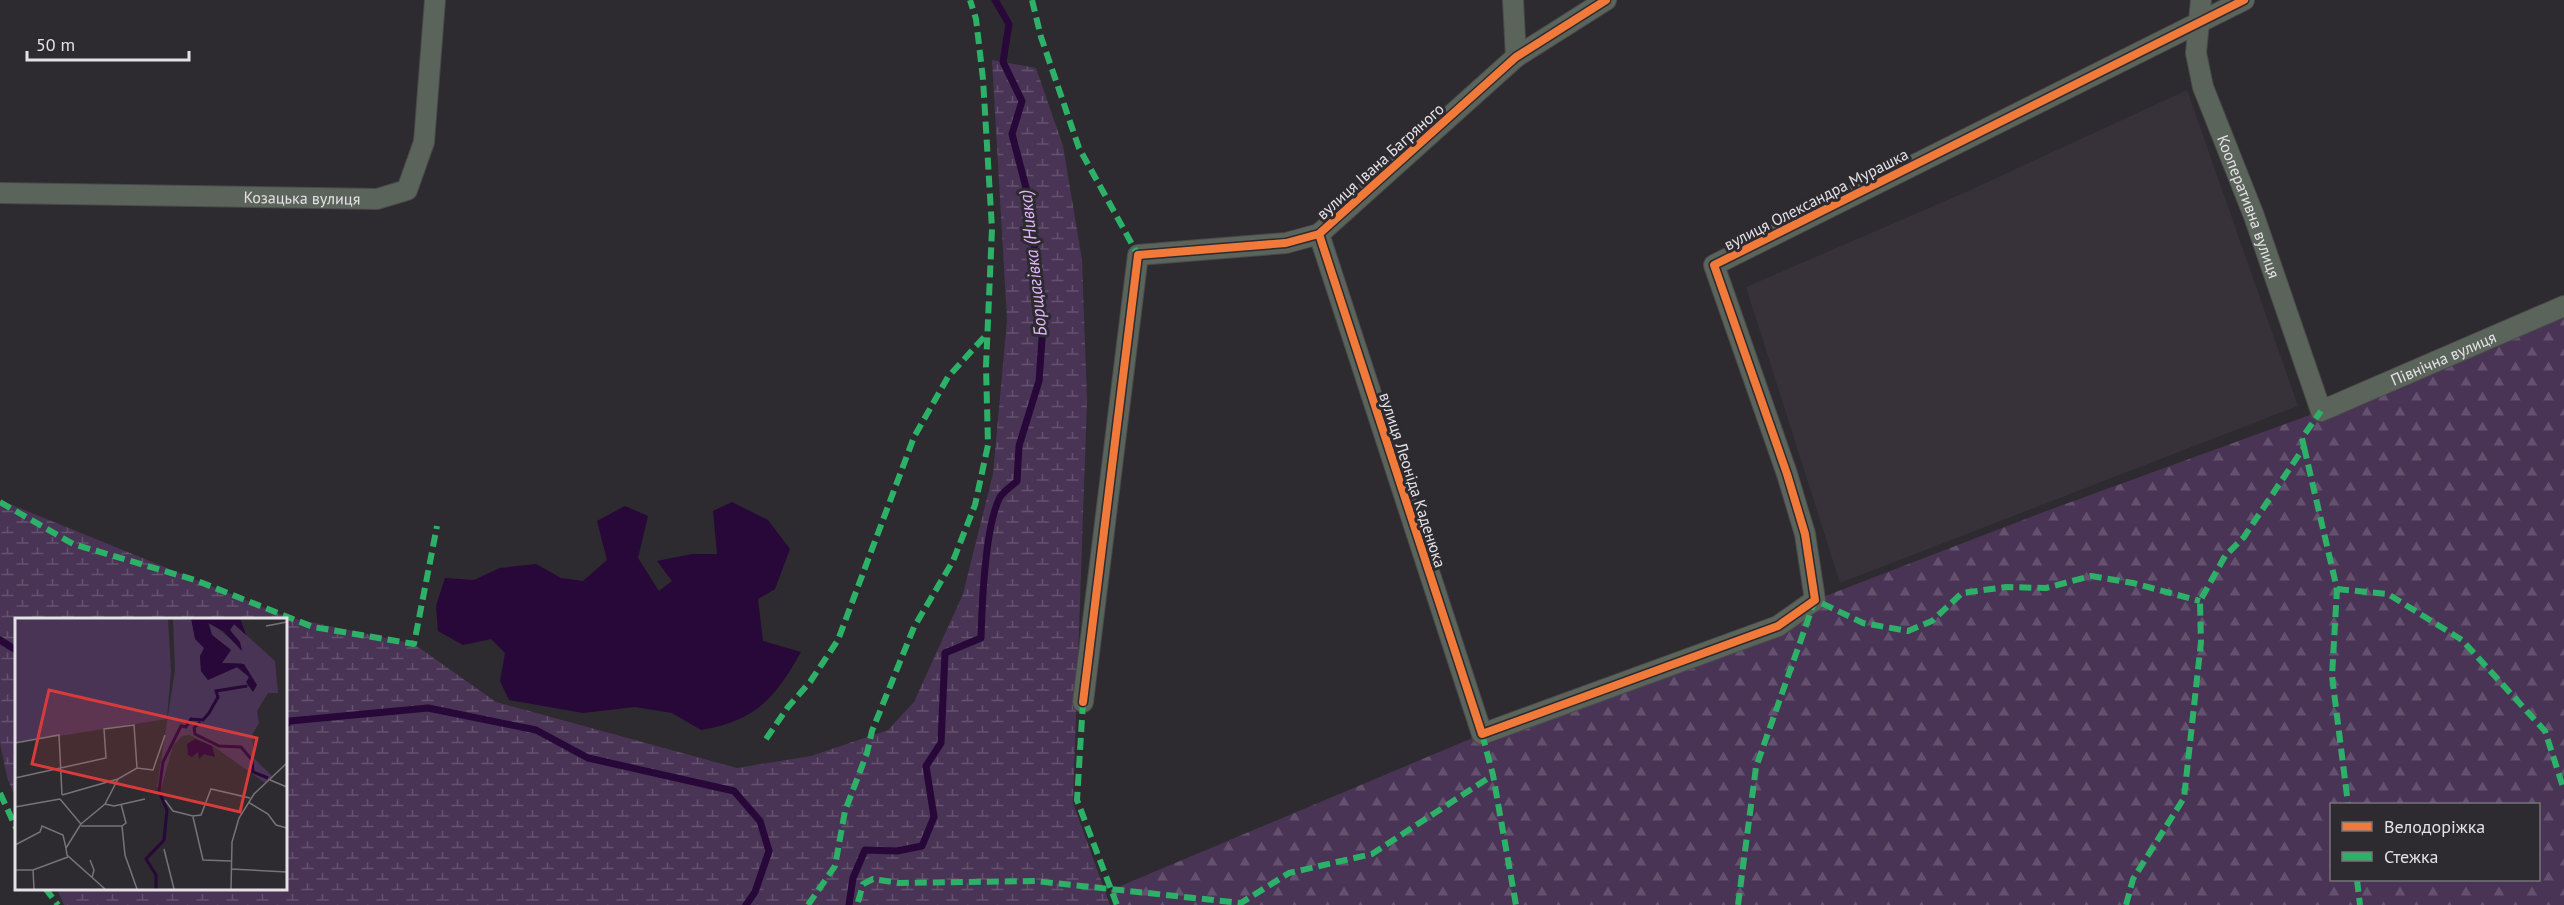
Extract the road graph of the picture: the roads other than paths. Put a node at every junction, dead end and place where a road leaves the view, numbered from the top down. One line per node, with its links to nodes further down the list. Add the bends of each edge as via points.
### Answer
1 (435, 0): 8 (street, Козацька вулиця, via 424,142 407,190 377,199)
2 (1513, 0): 7 (street)
3 (1606, 0): 7 (street, вулиця Івана Багряного)
4 (2201, 0): 6 (street, Кооперативна вулиця)
5 (2244, 0): 6 (street, вулиця Олександра Мурашка)
6 (2198, 22): 11 (street, Кооперативна вулиця, via 2196,53 2203,87 2254,216); 13 (street, вулиця Олександра Мурашка, via 1714,265 1787,474 1804,534 1815,600 1778,626)
7 (1516, 57): 9 (street, вулиця Івана Багряного)
8 (0, 193)
9 (1319, 234): 12 (street, вулиця Івана Багряного, via 1286,243 1138,255); 13 (street, вулиця Леоніда Каденюка)
10 (2564, 306): 11 (street, Північна вулиця)
11 (2321, 411)
12 (1083, 702)
13 (1482, 734)

